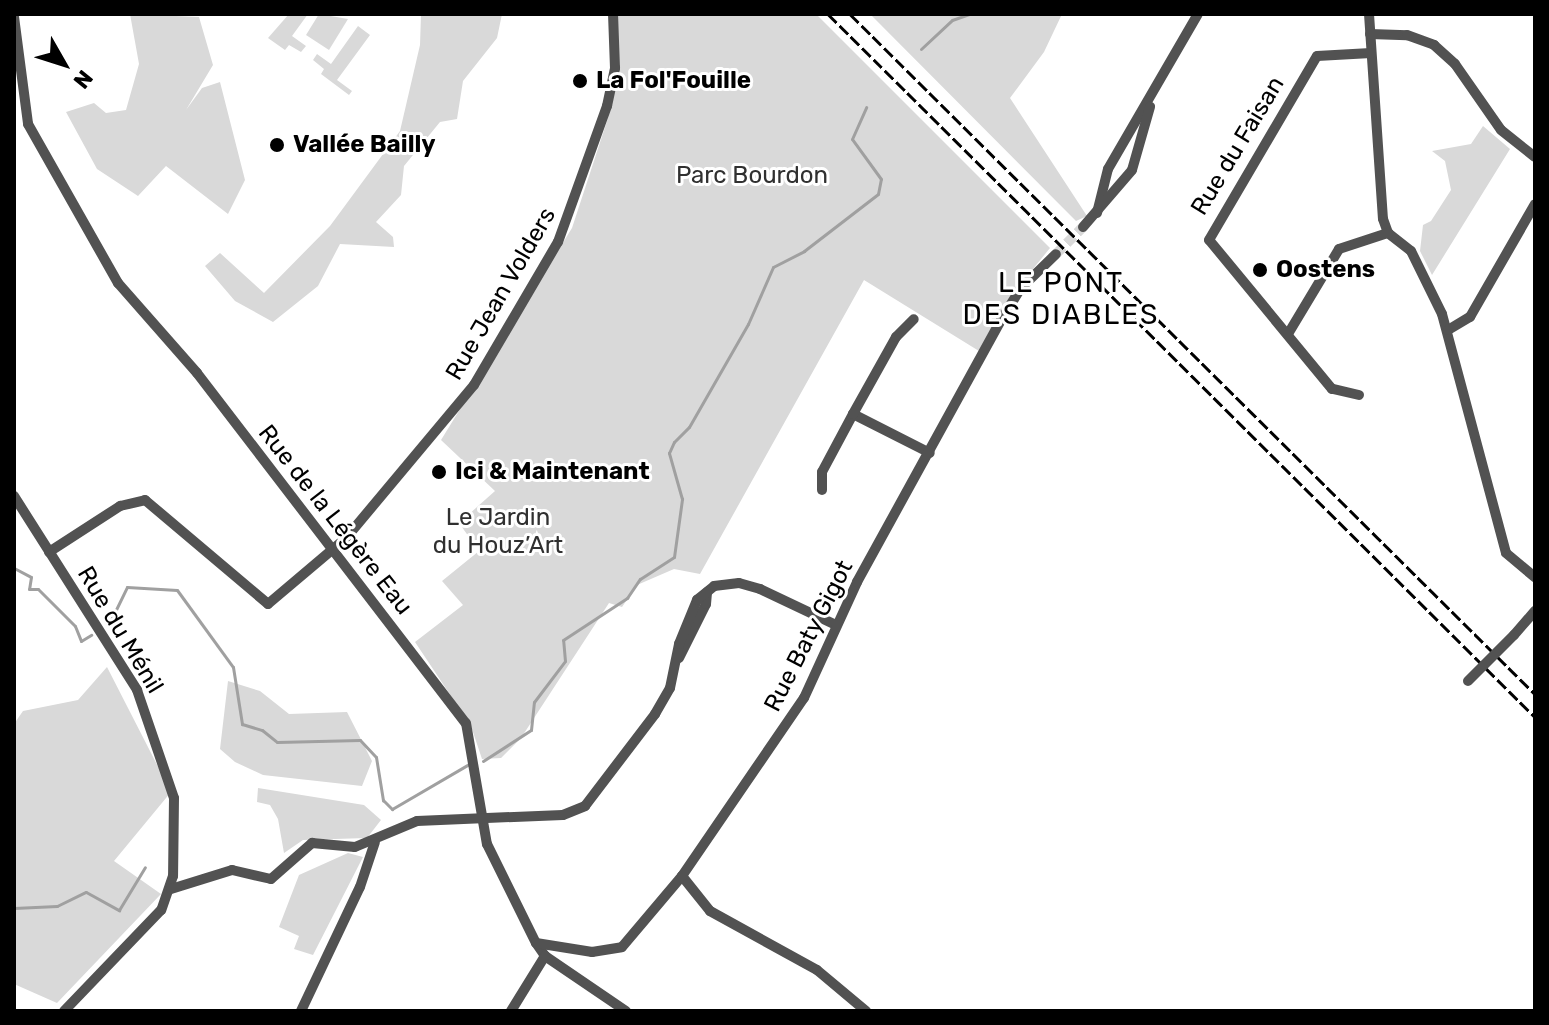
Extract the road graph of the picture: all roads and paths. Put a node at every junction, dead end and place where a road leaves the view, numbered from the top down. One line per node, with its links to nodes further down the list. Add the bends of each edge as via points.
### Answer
1 (613, 14): 23 (street, Rue Jean Volders, via 615,68 607,106 558,242 456,410)
2 (1198, 14): 8 (street)
3 (1369, 14): 5 (street)
4 (14, 17): 7 (street)
5 (1370, 34): 6 (street); 9 (street, via 1407,35 1434,45 1455,64 1501,130)
6 (1371, 53): 13 (street); 17 (street, Rue du Faisan, via 1317,56 1210,234 1212,246)
7 (16, 76): 23 (street, Rue de la Légère Eau, via 28,124 118,283 197,373)
8 (1154, 93): 11 (street, via 1108,169); 11 (street, via 1132,170)
9 (1535, 157)
10 (1535, 204): 16 (street, via 1470,317)
11 (1097, 213): 12 (street)
12 (1083, 227)
13 (1388, 233): 16 (street, via 1411,251); 17 (street, via 1339,249)
14 (1056, 254): 20 (street, Rue Baty Gigot, via 1020,289)
15 (914, 319): 19 (street, via 896,337)
16 (1448, 330): 25 (street, via 1506,553)
17 (1288, 334): 18 (street, Rue du Faisan, via 1332,389)
18 (1359, 395)
19 (853, 414): 20 (street); 21 (street, via 822,472)
20 (930, 453): 27 (street, Rue Baty Gigot)
21 (822, 490)
22 (14, 496): 24 (street, Rue du Ménil)
23 (332, 551): 24 (street, Rue Jean Volders, via 268,604 145,500 120,506); 29 (street, Rue de la Légère Eau, via 466,723)
24 (49, 552): 32 (street, Rue du Ménil, via 123,665 155,732 174,798)
25 (1535, 577)
26 (1535, 611): 28 (street, bridge)
27 (836, 625): 29 (street, via 739,583 707,592 697,600 655,714 585,806 563,815); 31 (street, Rue Baty Gigot, via 789,722)
28 (1468, 681)
29 (482, 819): 30 (street, via 417,821); 33 (street, Rue de la Légère Eau, via 487,844)
30 (375, 842): 32 (street, via 355,847 312,843 271,879 232,870); 36 (street, via 360,887)
31 (682, 876): 33 (street, Rue Baty Gigot, via 622,947 592,952); 39 (street, via 710,911 817,970)
32 (171, 889): 35 (street, via 147,926)
33 (536, 943): 34 (street, Rue de la Légère Eau)
34 (545, 956): 37 (street); 38 (street)
35 (64, 1011)
36 (301, 1011)
37 (511, 1011)
38 (626, 1011)
39 (866, 1011)

